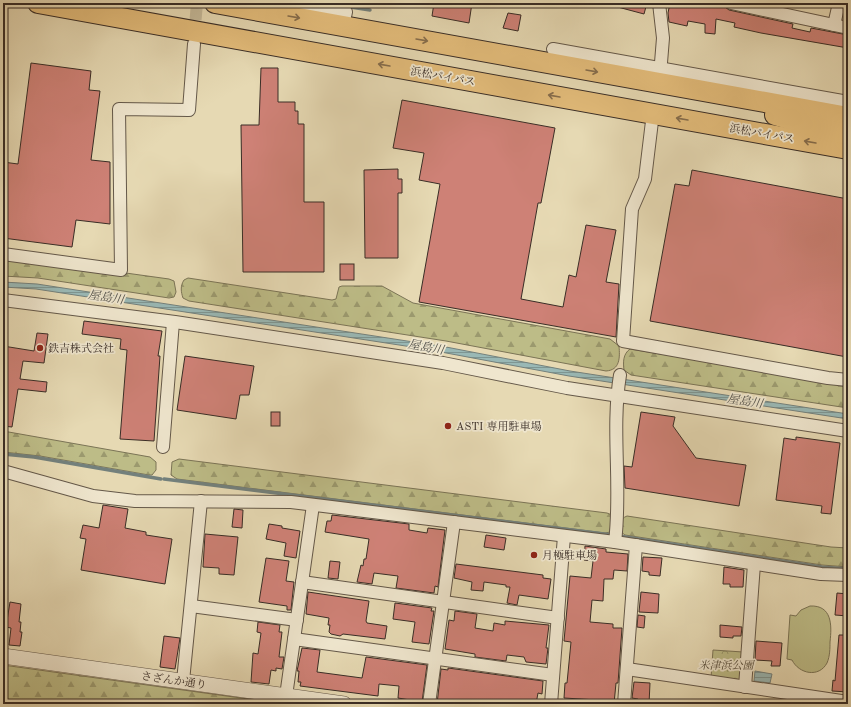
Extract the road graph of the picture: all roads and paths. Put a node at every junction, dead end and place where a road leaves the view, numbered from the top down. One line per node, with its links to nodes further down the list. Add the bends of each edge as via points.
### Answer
1 (38, 3): 10 (highway, 浜松バイパス)
2 (295, 3): 8 (street, via 346,12)
3 (659, 3): 12 (street, via 663,30)
4 (731, 3): 7 (street)
5 (838, 3): 7 (street)
6 (227, 4): 8 (highway, one-way to 8)
7 (834, 25): 9 (street)
8 (343, 26): 12 (highway, one-way to 12)
9 (848, 28)
10 (192, 37): 15 (highway, 浜松バイパス, one-way to 10); 19 (street, via 184,110 119,109 121,270)
11 (553, 49): 12 (street)
12 (660, 76): 13 (highway); 14 (street)
13 (691, 89): 16 (highway); 17 (highway, via 821,129)
14 (848, 102)
15 (653, 114): 18 (highway, 浜松バイパス, one-way to 15); 23 (street, via 645,179 632,209 623,341)
16 (848, 117)
17 (848, 134)
18 (848, 148)
19 (3, 254)
20 (3, 300): 21 (street)
21 (173, 322): 24 (street, via 443,363 561,387); 26 (street)
22 (620, 375): 24 (street)
23 (848, 380)
24 (617, 392): 25 (street); 32 (street)
25 (848, 431)
26 (163, 447)
27 (3, 471): 28 (street, via 93,496 135,501)
28 (201, 501): 29 (street, via 273,501); 38 (street)
29 (313, 505): 30 (street); 36 (street)
30 (454, 522): 31 (street); 37 (street)
31 (564, 536): 32 (street); 39 (street)
32 (615, 542): 33 (street)
33 (636, 545): 34 (street); 44 (street)
34 (754, 564): 35 (street, via 821,574); 47 (street)
35 (848, 575)
36 (302, 582): 37 (street); 40 (street)
37 (443, 602): 39 (street); 43 (street)
38 (191, 606): 40 (street); 46 (street)
39 (558, 618): 45 (street)
40 (297, 620): 41 (street)
41 (294, 639): 43 (street); 48 (street)
42 (3, 656): 46 (street, さざんか通り)
43 (435, 659): 45 (street); 51 (street)
44 (626, 669): 47 (street); 53 (street)
45 (553, 675): 52 (street)
46 (183, 681): 48 (street, さざんか通り)
47 (745, 687): 49 (street)
48 (286, 696): 50 (street, さざんか通り)
49 (848, 702)
50 (344, 704)
51 (429, 704)
52 (551, 704)
53 (624, 704)

